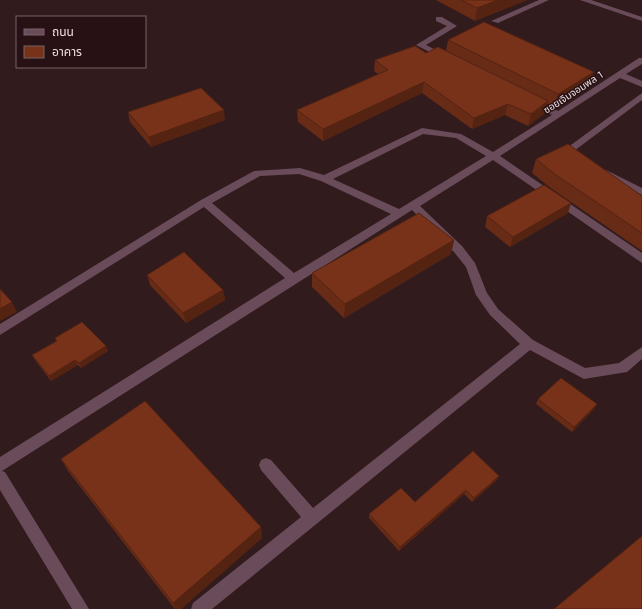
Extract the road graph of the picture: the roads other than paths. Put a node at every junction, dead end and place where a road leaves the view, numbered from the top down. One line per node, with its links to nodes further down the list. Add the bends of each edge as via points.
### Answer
1 (545, 0): 5 (street)
2 (584, 0): 3 (street)
3 (642, 18)
4 (439, 19): 7 (street, via 453,26 420,44)
5 (495, 21)
6 (642, 60): 8 (street, ซอยเจิมจอมพล 1)
7 (455, 62)
8 (620, 75): 9 (street); 12 (street, ซอยเจิมจอมพล 1)
9 (642, 84)
10 (642, 96): 15 (street, via 567,152)
11 (524, 98): 12 (street)
12 (559, 115): 13 (street, ซอยเจิมจอมพล 1)
13 (493, 156): 14 (street, via 458,136 422,131); 17 (street, ซอยเจิมจอมพล 1); 19 (street)
14 (325, 179): 16 (street, via 300,171 258,173); 18 (street)
15 (642, 192)
16 (205, 202): 20 (street); 21 (street)
17 (414, 206): 18 (street, ซอยเจิมจอมพล 1); 22 (street, via 458,249 471,266 482,295 494,312)
18 (401, 214): 20 (street, ซอยเจิมจอมพล 1)
19 (642, 259)
20 (293, 279): 24 (street, ซอยเจิมจอมพล 1)
21 (0, 330)
22 (528, 344): 23 (street, via 584,374 622,368); 27 (street)
23 (642, 352)
24 (0, 465)
25 (266, 465): 27 (street)
26 (0, 477): 28 (street)
27 (312, 518): 29 (street)
28 (81, 609)
29 (199, 609)

